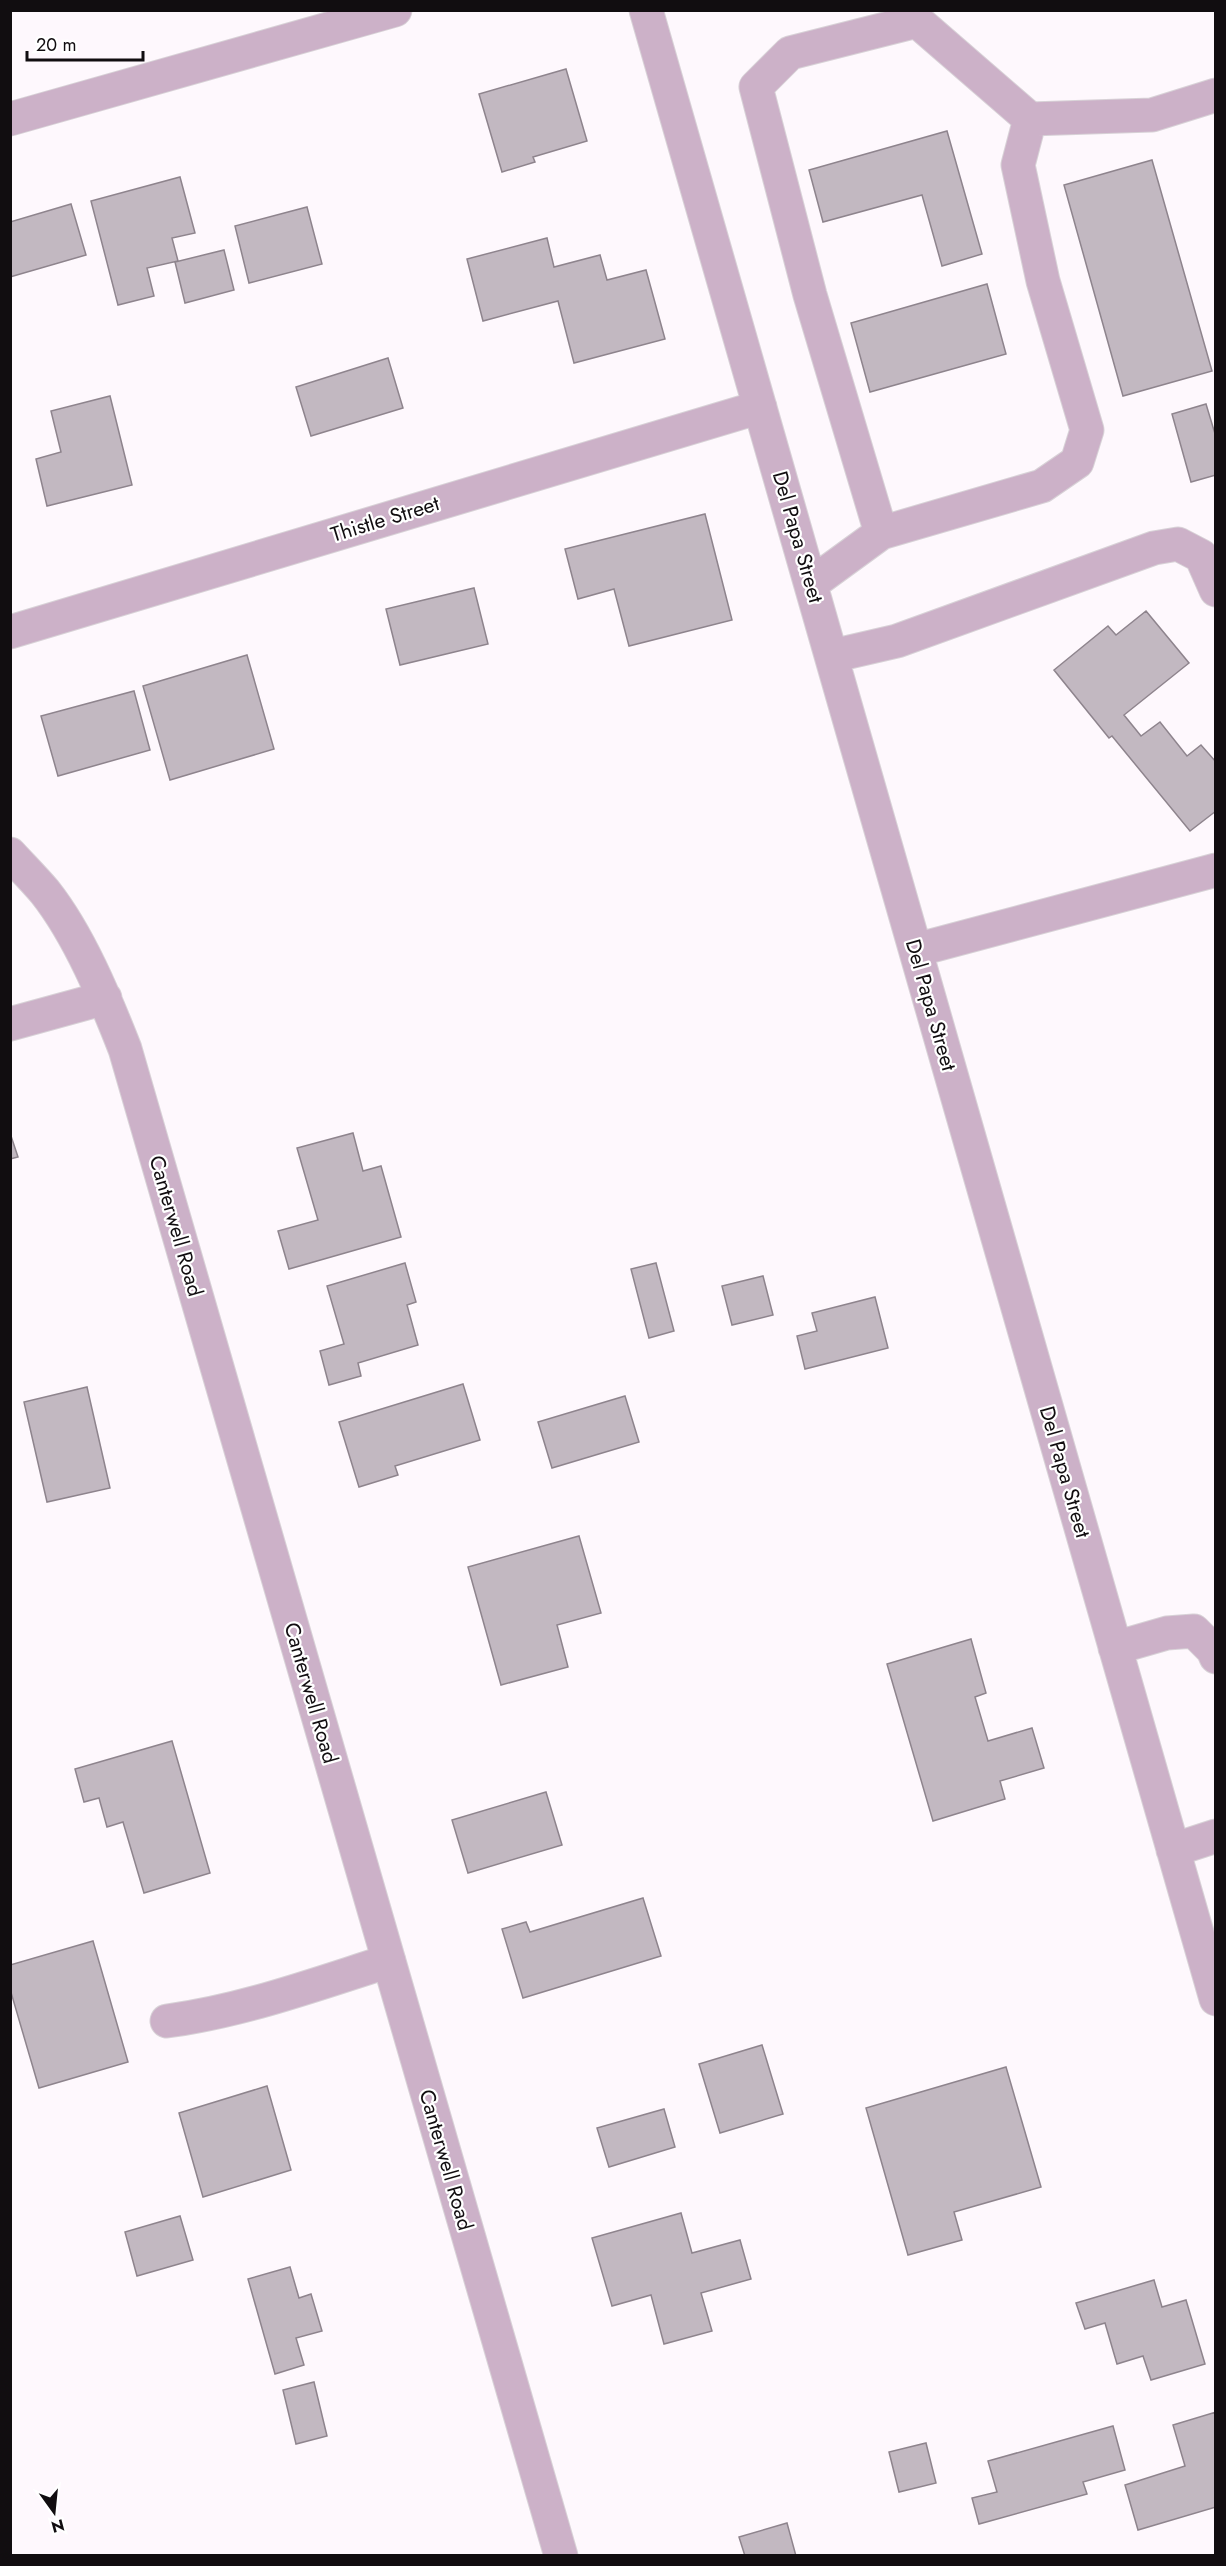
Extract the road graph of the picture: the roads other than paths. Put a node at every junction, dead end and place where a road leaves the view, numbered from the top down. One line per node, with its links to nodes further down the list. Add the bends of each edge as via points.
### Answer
1 (395, 10): 4 (street)
2 (646, 10): 6 (street, Del Papa Street)
3 (1215, 95): 5 (street, via 1152,115)
4 (10, 119)
5 (1030, 119): 7 (street, via 1018,165 1043,281 1087,430 1077,462 1042,486); 7 (street, via 917,21 790,53 756,87 810,295)
6 (760, 407): 8 (street, Del Papa Street); 10 (street, Thistle Street)
7 (881, 533): 8 (street)
8 (811, 584): 11 (street, Del Papa Street)
9 (1215, 590): 11 (street, via 1201,556 1178,544 1154,548 897,641)
10 (10, 632)
11 (832, 656): 14 (street, Del Papa Street)
12 (10, 854): 15 (street, Canterwell Road, via 46,893)
13 (1215, 870): 14 (street)
14 (916, 950): 17 (street, Del Papa Street)
15 (105, 998): 16 (street); 21 (street, Canterwell Road, via 125,1049)
16 (10, 1024)
17 (1115, 1648): 18 (street, via 1167,1633 1194,1631 1214,1650); 20 (street, Del Papa Street)
18 (1215, 1657)
19 (1215, 1836): 20 (street)
20 (1173, 1850): 22 (street, Del Papa Street)
21 (389, 1961): 23 (street, via 246,2006); 24 (street, Canterwell Road)
22 (1215, 1999)
23 (167, 2021)
24 (561, 2556)

